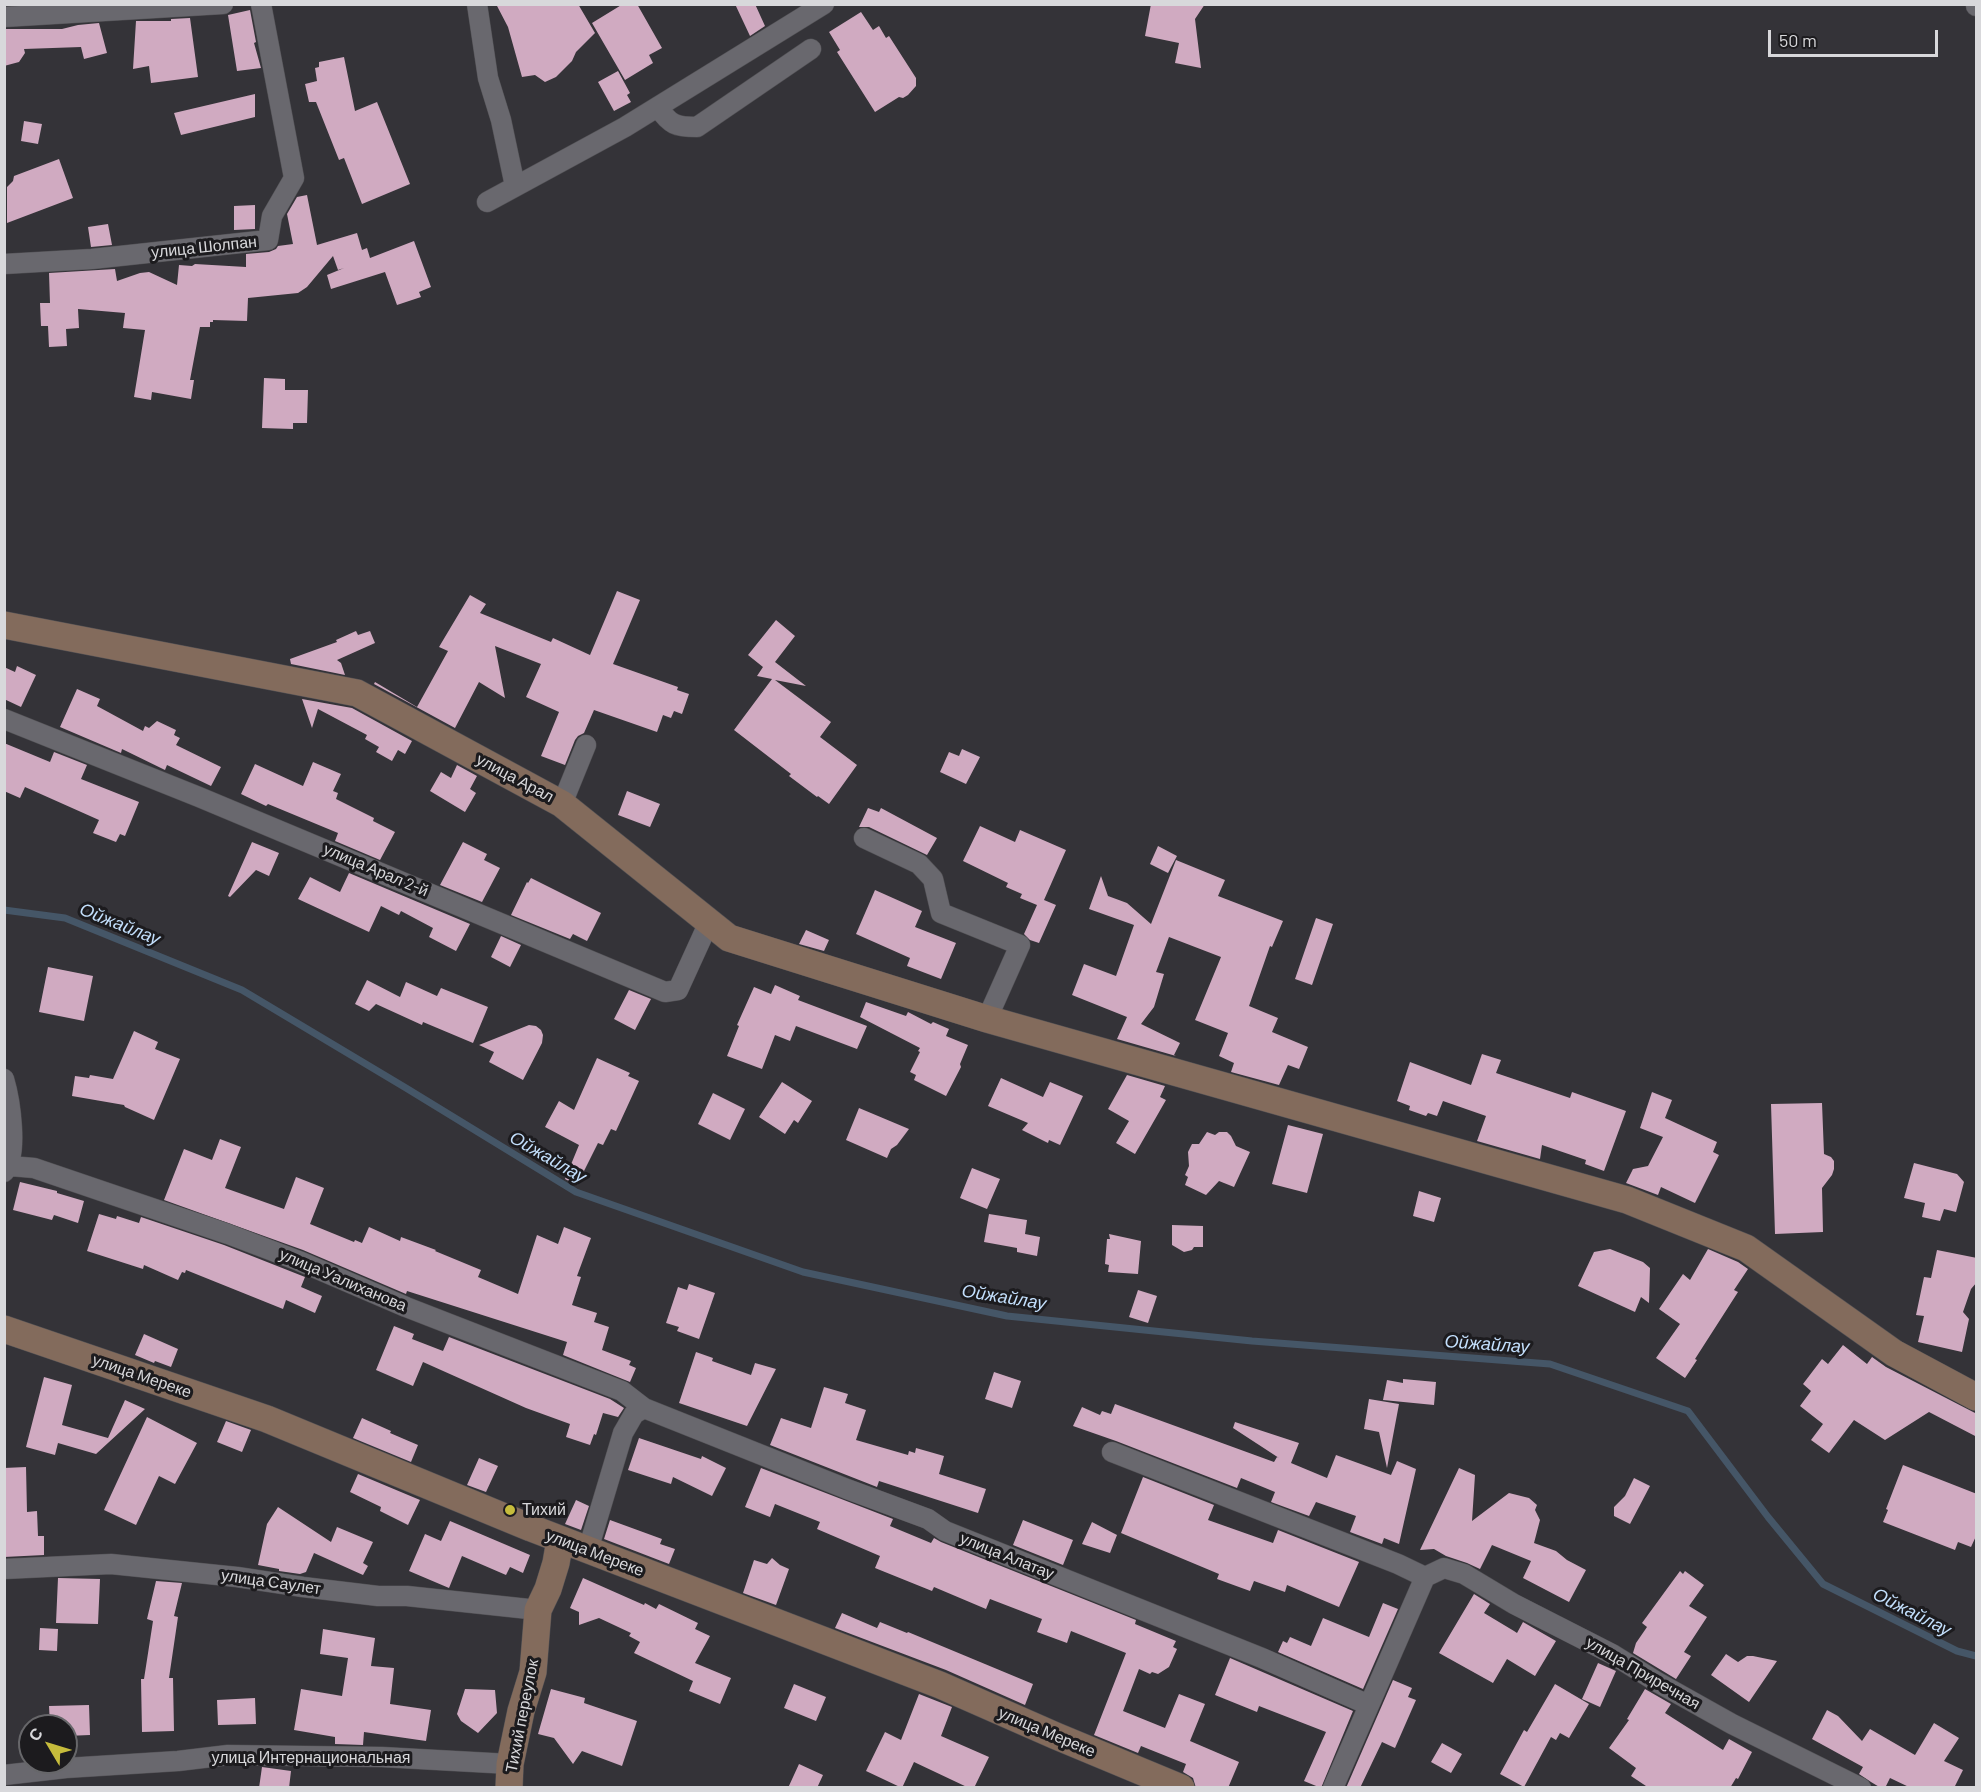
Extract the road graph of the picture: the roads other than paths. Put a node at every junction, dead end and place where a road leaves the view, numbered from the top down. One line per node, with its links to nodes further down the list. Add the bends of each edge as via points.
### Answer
1 (223, 4): 5 (street)
2 (261, 4): 10 (street, улица Шолпан, via 294,178 272,216 268,240)
3 (477, 4): 8 (street, via 488,78)
4 (824, 4): 7 (street)
5 (4, 17)
6 (811, 49): 7 (street, via 697,127 679,127 666,120)
7 (658, 108): 8 (street)
8 (515, 186): 9 (street)
9 (487, 202)
10 (4, 264)
11 (4, 625): 14 (street, улица Арал, via 357,693)
12 (4, 719): 16 (street, улица Арал 2-й, via 665,992 678,990)
13 (586, 746): 14 (street)
14 (562, 804): 16 (street, улица Арал)
15 (864, 838): 17 (street, via 920,864 933,879 941,913 1020,945)
16 (709, 922): 17 (street, улица Арал, via 729,938)
17 (987, 1019): 21 (street, улица Арал, via 1628,1200 1746,1248 1894,1353)
18 (4, 1079): 19 (street, via 10,1099 12,1145)
19 (7, 1169): 22 (street, улица Уалиханова, via 34,1168 228,1234 575,1371 622,1391)
20 (4, 1329): 24 (street, улица Мереке, via 267,1419)
21 (1977, 1397)
22 (644, 1408): 25 (street, via 634,1414 623,1433); 29 (street, улица Алатау, via 928,1519 945,1531 1262,1658)
23 (1112, 1452): 27 (street)
24 (560, 1540): 25 (street, улица Мереке); 28 (street, Тихий переулок)
25 (588, 1550): 32 (street, улица Мереке, via 940,1685)
26 (4, 1569): 28 (street, улица Саулет, via 111,1564 378,1596)
27 (1425, 1577): 29 (street); 34 (street, улица Приречная, via 1444,1568 1464,1574 1732,1724)
28 (538, 1610): 31 (street, Тихий переулок, via 533,1672 521,1711)
29 (1369, 1706): 33 (street)
30 (4, 1774): 31 (street, улица Интернациональная, via 228,1755 471,1760)
31 (510, 1776)
32 (1181, 1788)
33 (1333, 1788)
34 (1861, 1788)

